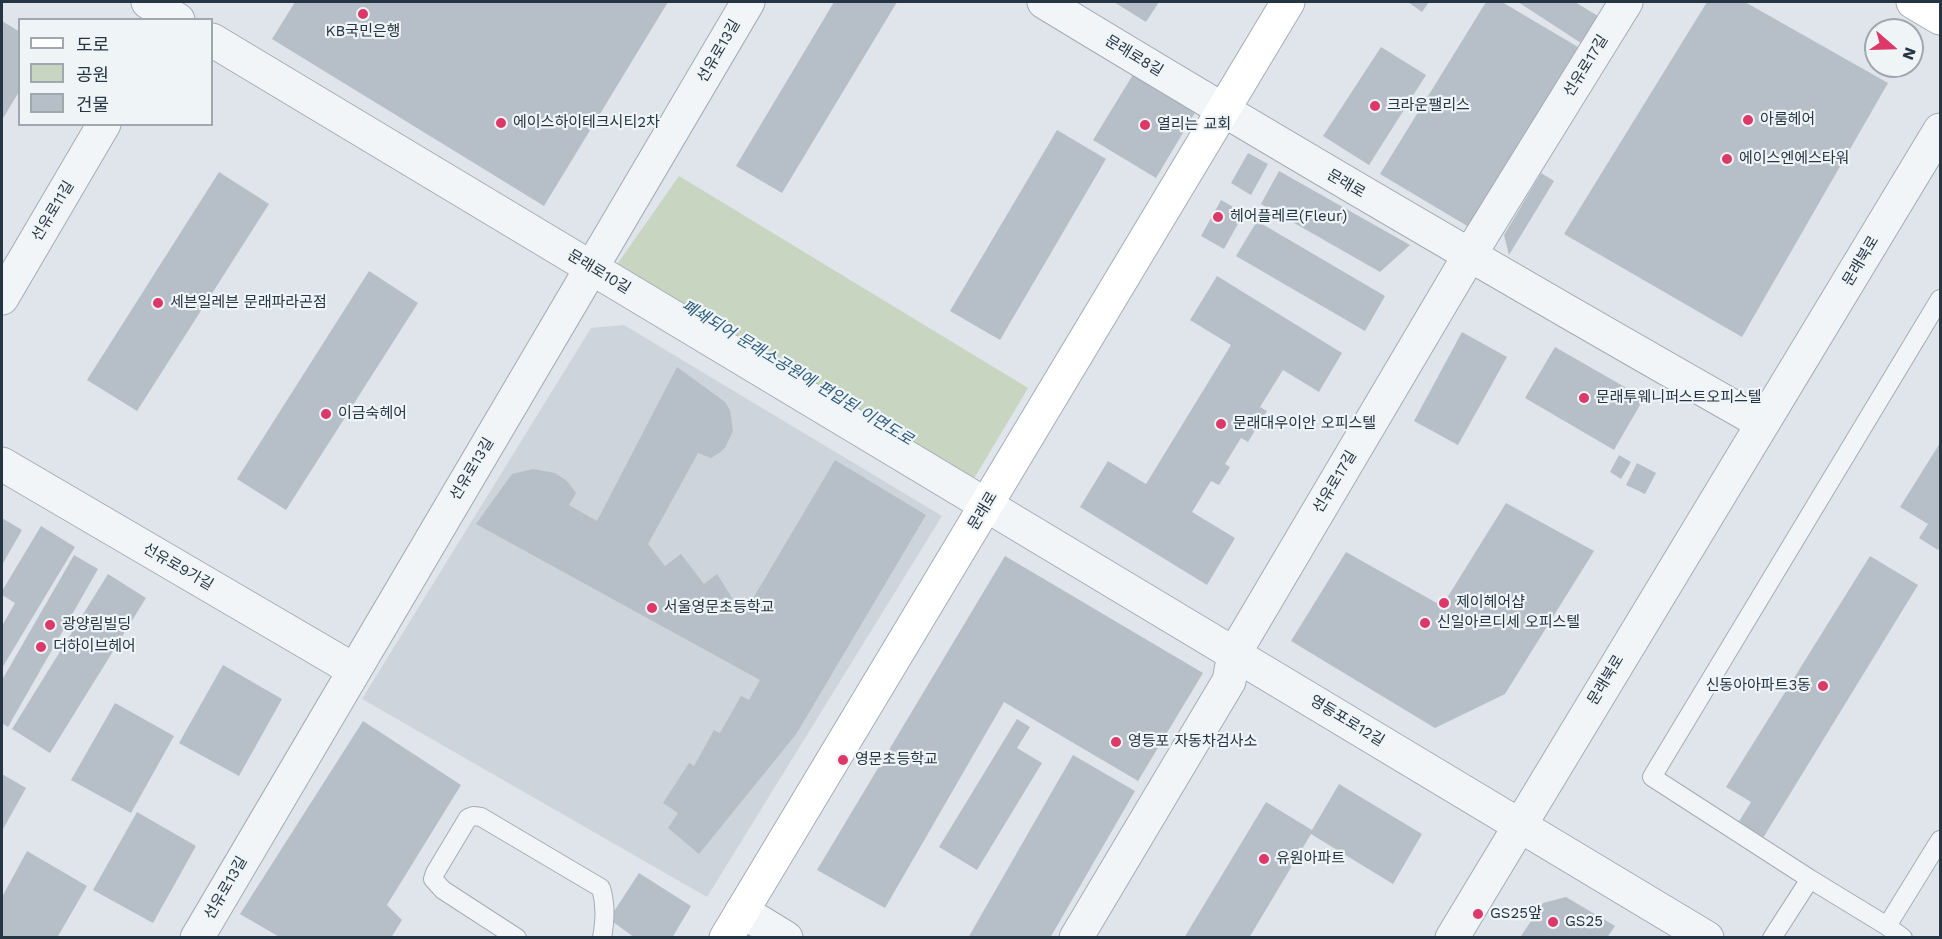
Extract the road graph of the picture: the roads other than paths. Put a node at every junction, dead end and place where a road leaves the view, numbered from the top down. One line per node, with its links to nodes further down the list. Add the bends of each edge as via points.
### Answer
1 (748, 2): 12 (street, 선유로13길)
2 (1044, 2): 8 (street, 문래로8길)
3 (1288, 2): 8 (street, 문래로)
4 (1626, 2): 11 (street, 선유로17길)
5 (1913, 2): 6 (street)
6 (1941, 18)
7 (213, 41): 12 (street, 문래로10길)
8 (1224, 111): 11 (street, 문래로); 17 (street, 문래로)
9 (104, 126): 13 (street, 선유로11길)
10 (1941, 130): 15 (street, 문래북로)
11 (1469, 256): 15 (street); 18 (street, 선유로17길)
12 (591, 267): 17 (street, 문래로10길); 19 (street, 선유로13길)
13 (2, 298)
14 (1941, 299): 22 (lane, via 1652,777)
15 (1762, 423): 20 (street, 문래북로)
16 (2, 464): 19 (street, 선유로9가길)
17 (987, 505): 18 (street, 영등포로12길); 23 (street, 문래로)
18 (1234, 654): 20 (street, 영등포로12길); 29 (street, 선유로17길, via 1229,681)
19 (354, 670): 25 (street, 선유로13길)
20 (1519, 824): 30 (street, 문래북로); 31 (street, 영등포로12길)
21 (1941, 840): 24 (lane)
22 (1810, 879): 24 (lane); 32 (lane)
23 (734, 924): 28 (street, 문래로)
24 (1887, 926): 33 (lane)
25 (197, 938)
26 (517, 938): 27 (lane, via 443,890 433,879 468,818 473,816 481,817 601,888 605,916)
27 (602, 938)
28 (786, 938)
29 (1076, 938)
30 (1452, 938)
31 (1707, 938)
32 (1772, 938)
33 (1903, 938)

